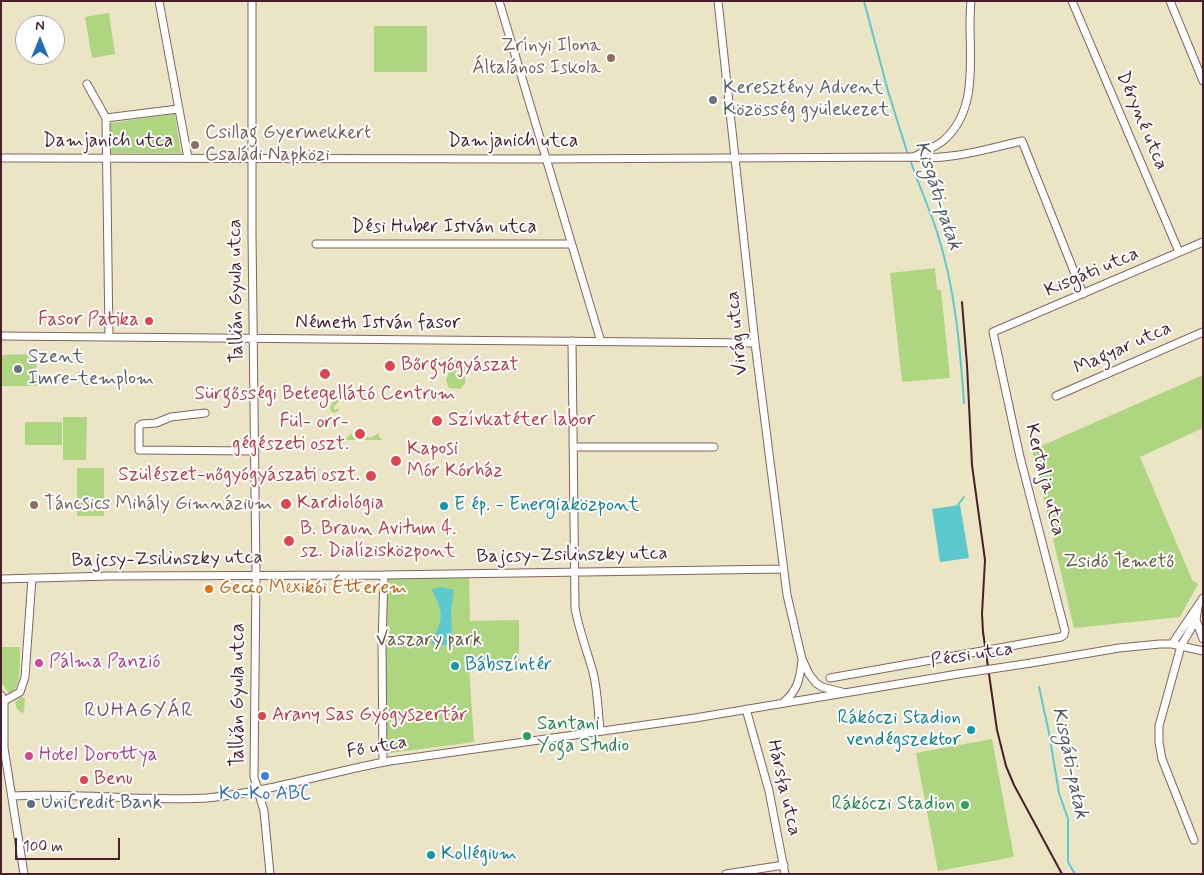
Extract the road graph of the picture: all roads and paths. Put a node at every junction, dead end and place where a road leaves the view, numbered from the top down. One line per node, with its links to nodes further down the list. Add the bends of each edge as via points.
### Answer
1 (159, 1): 10 (street)
2 (252, 1): 18 (street, Tallián Gyula utca)
3 (499, 1): 20 (street)
4 (718, 1): 19 (street, Virág utca)
5 (971, 1): 12 (street, via 968,96 960,121)
6 (1072, 1): 24 (street, Déryné utca)
7 (1170, 1): 8 (street)
8 (1203, 81)
9 (87, 84): 11 (street)
10 (178, 109): 11 (street); 17 (street)
11 (106, 118): 16 (street)
12 (943, 141): 13 (street); 14 (street)
13 (950, 156): 14 (street, Damjanich utca); 25 (street, Damjanich utca, via 1022,141)
14 (910, 157): 19 (street, Damjanich utca)
15 (1, 158): 16 (street, Damjanich utca)
16 (107, 158): 17 (street, Damjanich utca); 29 (street)
17 (188, 158): 18 (street, Damjanich utca)
18 (252, 158): 20 (street, Damjanich utca); 30 (street, Tallián Gyula utca)
19 (736, 158): 20 (street, Damjanich utca); 33 (street, Virág utca)
20 (546, 159): 23 (street)
21 (1203, 242): 24 (street, Kisgáti utca)
22 (316, 244): 23 (street, Dési Huber István utca)
23 (572, 244): 32 (street)
24 (1179, 252): 25 (street, Kisgáti utca)
25 (1083, 294): 26 (street, Kisgáti utca)
26 (993, 332): 53 (street, Kertalja utca, via 1064,635)
27 (1203, 332): 34 (street, Magyar utca)
28 (1, 336): 29 (street, Németh István fasor)
29 (109, 338): 30 (street, Németh István fasor)
30 (253, 339): 31 (street, Németh István fasor); 38 (street, Tallián Gyula utca)
31 (572, 341): 32 (street, Németh István fasor); 36 (street)
32 (601, 342): 33 (street, Németh István fasor)
33 (755, 343): 39 (street, Virág utca)
34 (1056, 396)
35 (205, 413): 38 (street, via 142,424 139,426 139,450)
36 (573, 447): 37 (street); 40 (street)
37 (714, 447)
38 (255, 450): 41 (street, Tallián Gyula utca)
39 (783, 570): 40 (street, Bajcsy-Zsilinszky utca); 52 (street, Virág utca)
40 (574, 572): 42 (street, Bajcsy-Zsilinszky utca); 58 (street, via 575,608 597,694)
41 (256, 575): 42 (street, Bajcsy-Zsilinszky utca); 43 (street, Bajcsy-Zsilinszky utca); 61 (street, Tallián Gyula utca, via 254,777)
42 (384, 575): 59 (street)
43 (32, 578): 44 (street, Bajcsy-Zsilinszky utca); 55 (street, via 25,677 20,692)
44 (1, 579)
45 (1203, 598): 46 (street)
46 (1198, 607): 47 (street); 49 (street)
47 (1196, 620): 48 (street); 50 (street)
48 (1203, 639)
49 (1172, 644): 50 (street, Pécsi utca); 54 (street, Pécsi utca, bridge, via 1119,648)
50 (1181, 646): 51 (street, Pécsi utca); 64 (street, via 1159,726 1159,742 1162,759)
51 (1203, 651)
52 (802, 659): 54 (street, Virág utca, via 816,683); 56 (street, Virág utca, via 798,685)
53 (830, 678)
54 (848, 693): 56 (street, Pécsi utca)
55 (3, 698): 62 (street, via 4,748)
56 (783, 704): 57 (street, Pécsi utca)
57 (746, 709): 58 (street, Fő utca); 65 (street, Hársfa utca, via 769,792)
58 (600, 731): 59 (street, Fő utca)
59 (383, 762): 60 (street, Fő utca)
60 (272, 788): 61 (street, Fő utca); 63 (street, via 266,792)
61 (257, 790): 62 (street, Fő utca, via 196,798); 63 (street, Tallián Gyula utca)
62 (12, 796): 67 (street)
63 (263, 804): 68 (street, Tallián Gyula utca)
64 (1194, 840)
65 (784, 865): 66 (street); 70 (street, Hársfa utca)
66 (738, 873): 69 (street)
67 (24, 874)
68 (270, 874)
69 (726, 874)
70 (785, 874)

